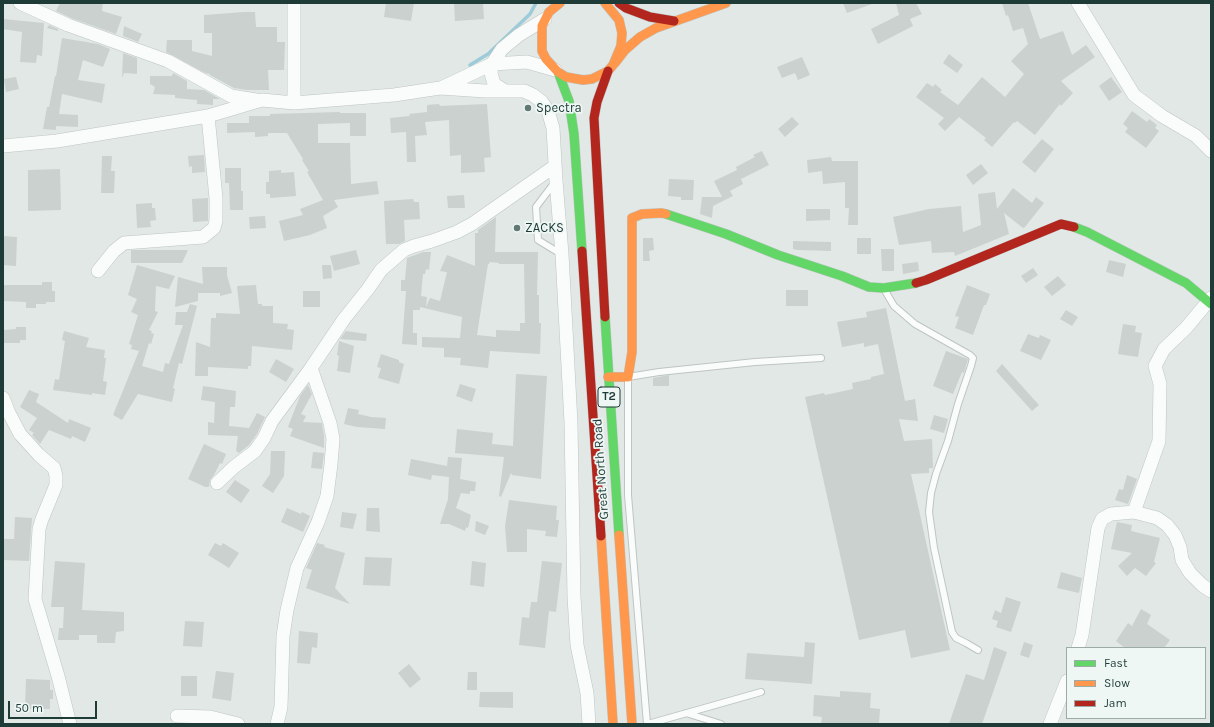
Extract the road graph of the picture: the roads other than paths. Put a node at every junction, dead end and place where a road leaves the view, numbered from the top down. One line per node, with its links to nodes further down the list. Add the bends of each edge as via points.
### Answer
1 (20, 3): 16 (street, via 68,25 168,61 231,96)
2 (605, 3): 12 (main road, Great North Road, via 619,20 622,33 621,46)
3 (610, 3): 8 (main road)
4 (726, 3): 10 (main road)
5 (1078, 3): 20 (street, via 1134,95 1162,116 1196,136)
6 (292, 4): 17 (street)
7 (556, 4): 9 (main road)
8 (622, 5): 10 (main road, via 650,17)
9 (546, 19): 11 (street, via 502,49); 13 (main road, via 541,34 542,51)
10 (674, 21): 12 (main road, via 640,37 625,50)
11 (492, 64): 13 (street, via 527,62); 14 (street); 15 (street, via 494,84)
12 (611, 68): 13 (main road, via 592,79 583,80 566,77); 29 (main road, Great North Road / T2, via 597,102 594,118)
13 (558, 71): 45 (main road, Great North Road / T2, via 569,101 574,134)
14 (440, 88): 15 (street); 17 (street, via 394,95)
15 (505, 90): 21 (street, via 524,91 533,95 548,111 553,128)
16 (262, 100): 17 (street); 18 (street)
17 (294, 103)
18 (208, 116): 19 (street, via 57,141); 24 (street, via 216,191 214,228 203,237 124,243 114,250)
19 (3, 146)
20 (1211, 151)
21 (555, 166): 22 (street); 28 (street, via 472,224 432,242 404,250 381,270 344,318)
22 (556, 181): 23 (street); 23 (lane, via 536,207 538,240)
23 (562, 254): 44 (street, via 571,423 574,597 577,645 587,693)
24 (98, 271)
25 (884, 288): 26 (main road, via 926,280 1061,224 1087,232 1186,283); 30 (main road, via 869,287 726,234 662,214 642,214 632,218 632,352); 36 (lane, via 894,306 915,324 973,358 936,474 929,512 952,632 956,638)
26 (1210, 301): 33 (street, via 1164,350 1155,366 1160,384 1159,441)
27 (820, 358): 30 (lane, via 755,362)
28 (311, 368): 32 (street, via 272,421 255,451); 43 (street, via 330,423 333,439 331,464 327,496 297,568 287,610 283,636 281,707)
29 (608, 377): 30 (main road); 46 (main road, Great North Road / T2)
30 (628, 377): 47 (lane, via 628,495)
31 (3, 398): 41 (street, via 20,434 54,468 56,476 56,485 39,529 35,599)
32 (216, 483)
33 (1134, 512): 34 (street, via 1157,518 1167,526 1175,535 1182,560 1190,573); 35 (street, via 1111,514 1102,519 1098,528)
34 (1211, 591)
35 (1078, 647)
36 (978, 650)
37 (1066, 684): 49 (street)
38 (761, 692): 39 (lane)
39 (686, 714): 47 (lane); 48 (lane)
40 (176, 716): 42 (street, via 210,717)
41 (70, 724)
42 (238, 724)
43 (277, 724)
44 (589, 724)
45 (613, 724)
46 (632, 724)
47 (648, 724)
48 (721, 724)
49 (1050, 724)

